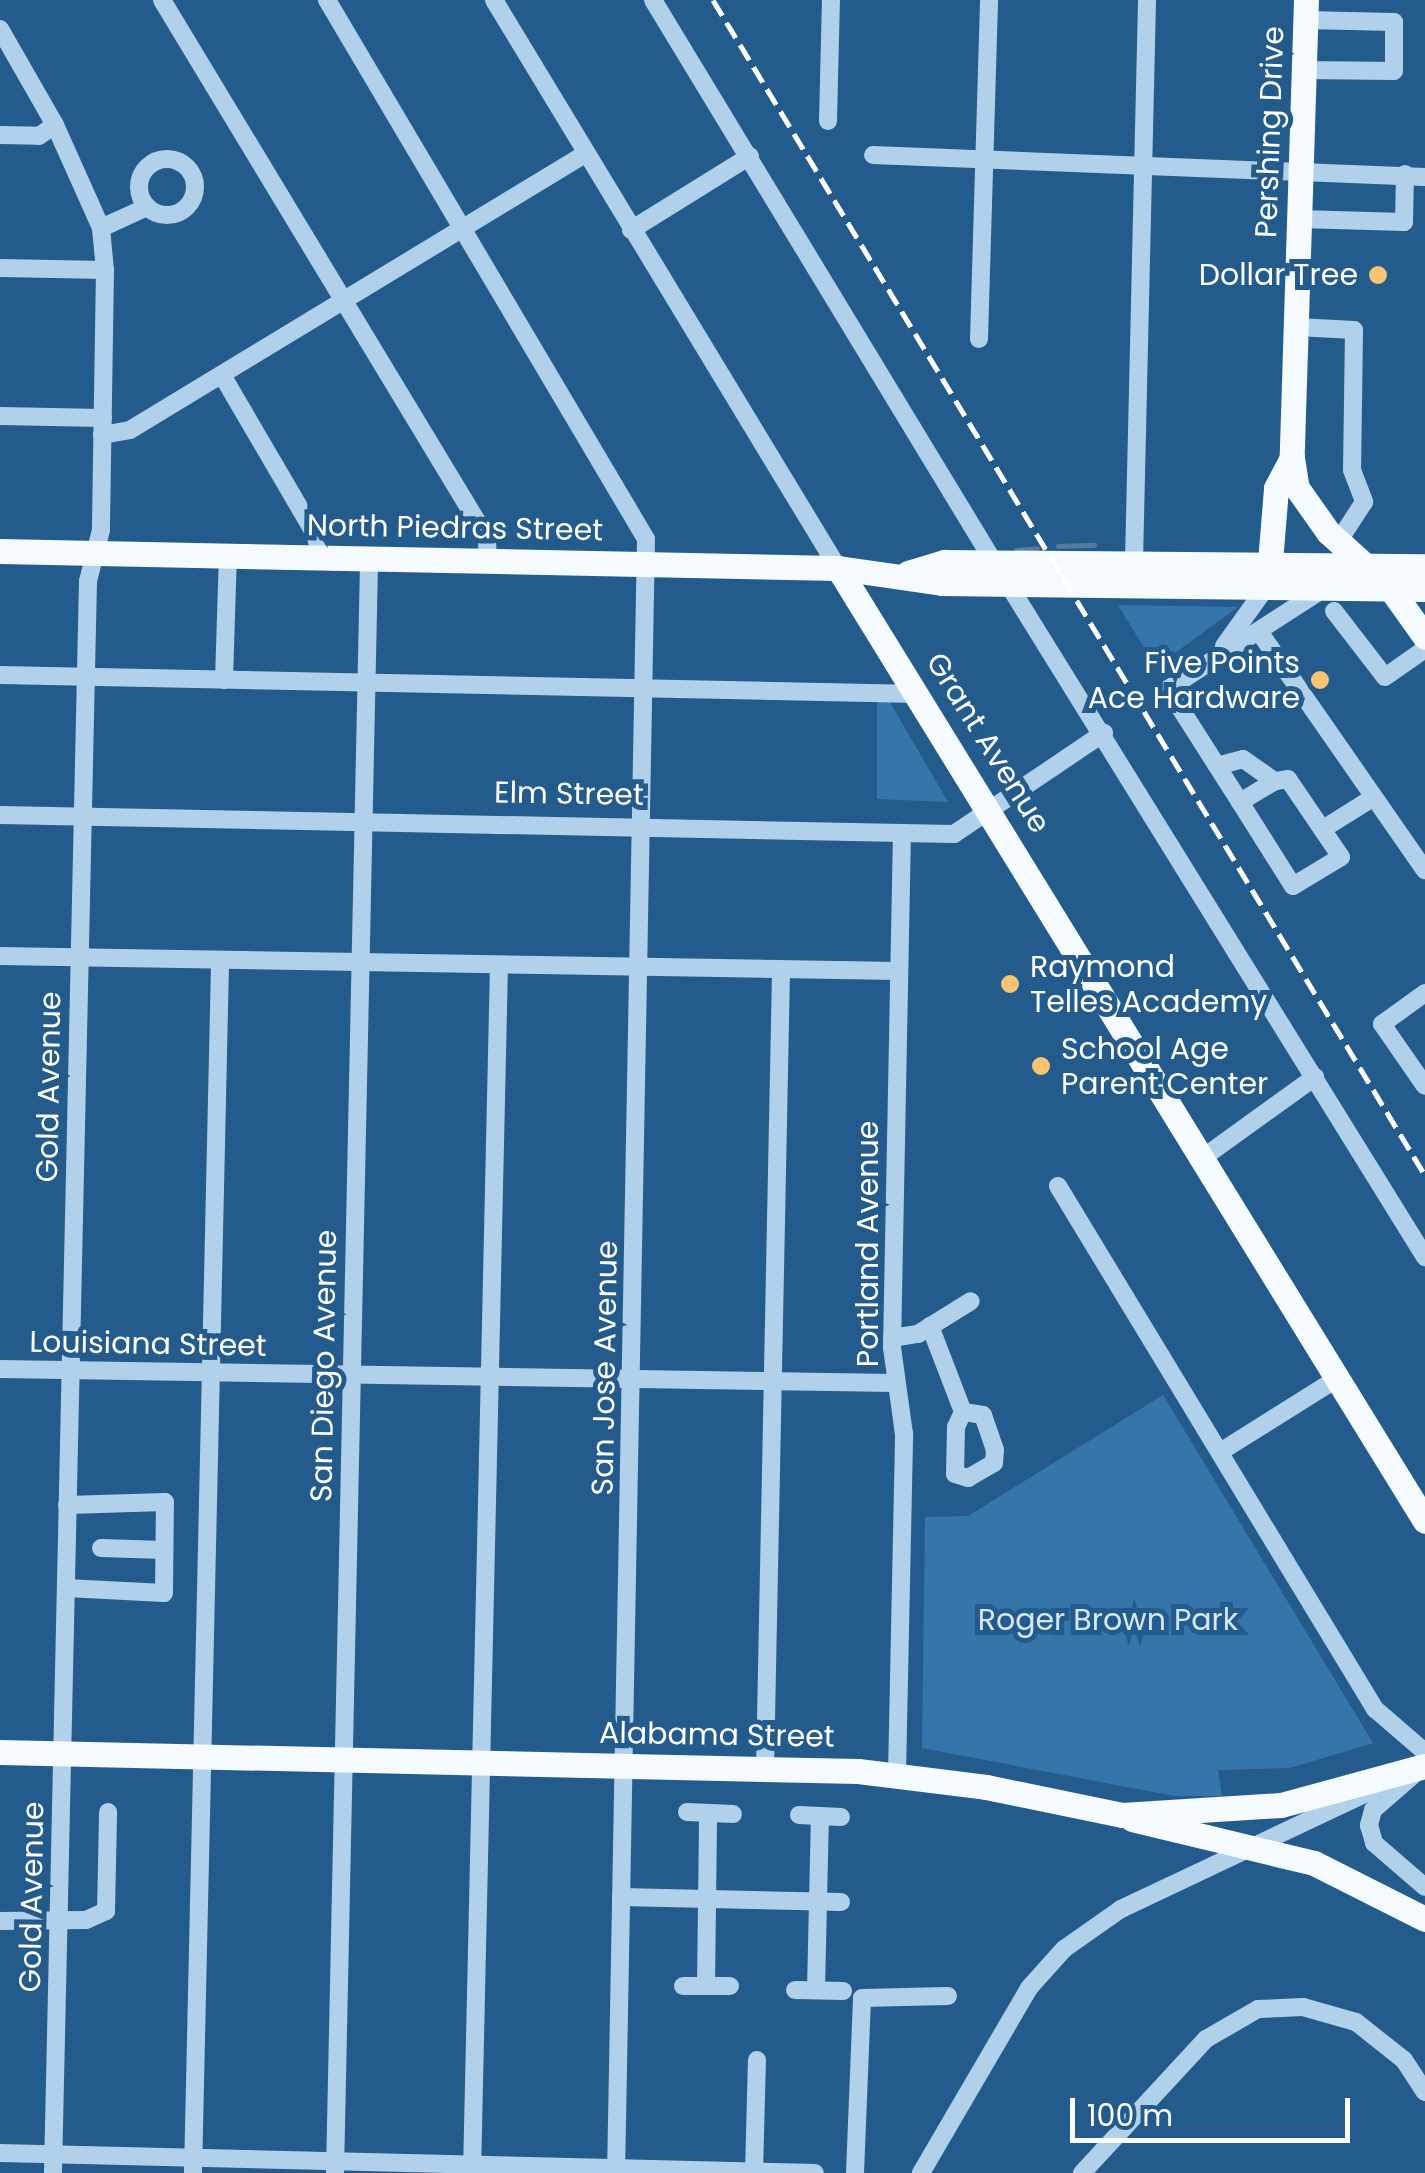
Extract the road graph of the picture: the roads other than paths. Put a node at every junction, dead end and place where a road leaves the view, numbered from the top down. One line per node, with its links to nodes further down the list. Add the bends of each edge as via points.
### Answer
1 (162, 0): 29 (street)
2 (327, 0): 25 (street, San Jose Avenue)
3 (494, 0): 14 (street, Grant Avenue)
4 (654, 0): 16 (street)
5 (831, 0): 11 (street)
6 (989, 0): 17 (street)
7 (1147, 0): 18 (street)
8 (1306, 10): 10 (main road, Pershing Drive); 10 (street, via 1394,22 1394,71)
9 (0, 29): 12 (street, Gold Avenue)
10 (1304, 70): 19 (main road, Pershing Drive)
11 (828, 121)
12 (56, 126): 13 (street, via 39,136); 24 (street, Gold Avenue)
13 (0, 135)
14 (585, 154): 25 (street); 26 (street, Grant Avenue)
15 (872, 155): 17 (street)
16 (750, 156): 26 (street); 49 (street)
17 (985, 158): 18 (street); 31 (street)
18 (1143, 164): 19 (street); 42 (street)
19 (1301, 168): 20 (street); 23 (main road, Pershing Drive)
20 (1404, 174): 21 (street); 23 (street, via 1404,222)
21 (1425, 177)
22 (147, 206): 24 (street)
23 (1300, 219): 30 (main road, Pershing Drive)
24 (100, 228): 28 (street, Gold Avenue)
25 (462, 228): 29 (street); 45 (street, San Jose Avenue, via 646,540)
26 (631, 230): 47 (street, Grant Avenue)
27 (0, 268): 28 (street)
28 (106, 270): 34 (street, Gold Avenue)
29 (344, 298): 32 (street); 43 (street, via 488,538)
30 (1297, 328): 35 (main road, Pershing Drive); 36 (street, via 1354,330 1352,470 1364,502)
31 (979, 339)
32 (222, 375): 34 (street, via 130,430); 40 (street, via 315,534)
33 (0, 416): 34 (street)
34 (102, 427): 38 (street, Gold Avenue, via 101,530)
35 (1292, 458): 36 (main road, Pershing Drive, via 1306,504); 48 (main road, via 1276,488)
36 (1338, 542): 44 (main road, Pershing Drive)
37 (0, 551): 38 (main road, North Piedras Street)
38 (93, 552): 39 (main road, North Piedras Street); 58 (street, Gold Avenue)
39 (228, 555): 40 (main road, North Piedras Street); 59 (street)
40 (320, 557): 41 (main road, North Piedras Street)
41 (369, 560): 43 (main road, North Piedras Street); 60 (street, San Diego Avenue)
42 (1134, 561): 48 (main road, North Piedras Street); 49 (main road, North Piedras Street)
43 (488, 562): 45 (main road, North Piedras Street)
44 (1362, 563): 46 (main road, North Piedras Street); 48 (main road, North Piedras Street); 50 (main road, Pershing Drive)
45 (648, 565): 47 (main road, North Piedras Street); 61 (street, San Jose Avenue)
46 (1425, 566)
47 (838, 568): 49 (main road, North Piedras Street, via 908,573 942,583); 62 (main road, Grant Avenue)
48 (1269, 573): 49 (main road, North Piedras Street); 52 (main road, North Piedras Street); 56 (street)
49 (1001, 574): 63 (street)
50 (1390, 588): 51 (main road, North Piedras Street); 52 (main road, North Piedras Street); 54 (main road, Pershing Drive)
51 (1425, 589)
52 (1330, 599): 53 (street); 55 (street, via 1385,677)
53 (1260, 632): 56 (street); 66 (street)
54 (1425, 637)
55 (1425, 649)
56 (1214, 657): 64 (street, via 1168,688)
57 (0, 675): 58 (street)
58 (85, 677): 59 (street); 70 (street, Gold Avenue)
59 (224, 680): 60 (street)
60 (366, 682): 61 (street); 71 (street, San Diego Avenue)
61 (646, 688): 62 (street); 72 (street, San Jose Avenue)
62 (918, 694): 68 (main road, Grant Avenue)
63 (1104, 733): 68 (street, Elm Street); 85 (street)
64 (1217, 766): 65 (street, via 1243,760); 67 (street)
65 (1275, 781): 67 (street); 73 (street, via 1288,779)
66 (1374, 797): 73 (street); 75 (street)
67 (1240, 802): 73 (street, via 1293,886 1341,858)
68 (993, 810): 74 (street, Elm Street, via 964,832); 87 (main road, Grant Avenue)
69 (0, 815): 70 (street, Elm Street)
70 (82, 817): 71 (street, Elm Street); 77 (street, Gold Avenue)
71 (364, 822): 72 (street, Elm Street); 79 (street, San Diego Avenue)
72 (643, 828): 74 (street, Elm Street); 81 (street, San Jose Avenue)
73 (1323, 830)
74 (902, 833): 83 (street, Portland Avenue)
75 (1425, 870)
76 (0, 956): 77 (street)
77 (79, 957): 78 (street); 94 (street, Gold Avenue)
78 (220, 960): 79 (street); 95 (street)
79 (360, 963): 80 (street); 96 (street, San Diego Avenue)
80 (500, 965): 81 (street); 97 (street)
81 (640, 968): 82 (street); 99 (street, San Jose Avenue)
82 (781, 970): 83 (street); 100 (street)
83 (899, 972): 92 (street, Portland Avenue)
84 (1425, 993): 86 (street, via 1382,1024)
85 (1316, 1076): 87 (street); 89 (street)
86 (1425, 1086)
87 (1204, 1156): 98 (main road, Grant Avenue)
88 (1058, 1186): 103 (street)
89 (1425, 1257)
90 (971, 1301): 91 (street)
91 (930, 1326): 92 (street); 102 (street)
92 (892, 1338): 101 (street, Portland Avenue)
93 (0, 1368): 94 (street, Louisiana Street)
94 (70, 1370): 95 (street, Louisiana Street); 105 (street, Gold Avenue)
95 (211, 1372): 96 (street, Louisiana Street); 112 (street)
96 (352, 1374): 97 (street, Louisiana Street); 113 (street, San Diego Avenue)
97 (490, 1376): 99 (street, Louisiana Street); 115 (street)
98 (1338, 1378): 103 (street); 104 (main road, Grant Avenue)
99 (633, 1379): 100 (street, Louisiana Street); 116 (street, San Jose Avenue)
100 (773, 1381): 101 (street, Louisiana Street); 117 (street)
101 (895, 1383): 118 (street, Portland Avenue, via 904,1434)
102 (963, 1412)
103 (1220, 1452): 114 (street, via 1375,1709)
104 (1418, 1492): 106 (main road, Grant Avenue)
105 (67, 1505): 108 (street, via 165,1502); 109 (street, Gold Avenue)
106 (1425, 1521)
107 (100, 1548): 108 (street)
108 (164, 1550): 109 (street, via 164,1593)
109 (66, 1588): 111 (street, Gold Avenue)
110 (0, 1752): 111 (main road, Alabama Street)
111 (62, 1754): 112 (main road, Alabama Street); 135 (street, Gold Avenue)
112 (202, 1756): 113 (main road, Alabama Street); 147 (street)
113 (343, 1760): 115 (main road, Alabama Street); 148 (street, San Diego Avenue)
114 (1424, 1762): 124 (main road, Alabama Street, via 1281,1805); 127 (street); 128 (street, via 1373,1810 1368,1825 1374,1843)
115 (482, 1763): 116 (main road, Alabama Street); 149 (street)
116 (624, 1766): 117 (main road, Alabama Street); 129 (street, San Jose Avenue)
117 (765, 1769): 118 (main road, Alabama Street)
118 (897, 1774): 124 (main road, Alabama Street)
119 (108, 1812): 135 (street, via 106,1912)
120 (687, 1812): 121 (street)
121 (708, 1813): 122 (street); 130 (street)
122 (733, 1814)
123 (799, 1815): 125 (street)
124 (1122, 1815): 127 (main road)
125 (820, 1816): 126 (street); 131 (street)
126 (842, 1817)
127 (1244, 1848): 133 (main road, via 1355,1879); 154 (street, via 1122,1909 1064,1949 1030,1988)
128 (1425, 1887)
129 (622, 1897): 130 (street); 150 (street, San Jose Avenue)
130 (707, 1899): 131 (street); 137 (street)
131 (818, 1902): 132 (street); 140 (street)
132 (840, 1902)
133 (1425, 1919)
134 (0, 1921): 135 (street)
135 (59, 1922): 146 (street, Gold Avenue)
136 (683, 1986): 137 (street)
137 (706, 1986): 138 (street)
138 (730, 1986)
139 (795, 1990): 140 (street)
140 (816, 1990): 141 (street)
141 (843, 1991)
142 (948, 1996): 153 (street, via 862,1998)
143 (757, 2060): 151 (street)
144 (1425, 2092): 155 (street, via 1404,2060 1356,2022 1303,2006 1258,2009 1206,2039)
145 (0, 2153): 146 (street)
146 (53, 2163): 147 (street)
147 (193, 2165): 148 (street)
148 (335, 2167): 149 (street)
149 (473, 2168): 150 (street)
150 (616, 2170): 151 (street)
151 (754, 2172): 152 (street)
152 (814, 2173)
153 (856, 2173)
154 (922, 2173)
155 (1082, 2173)

